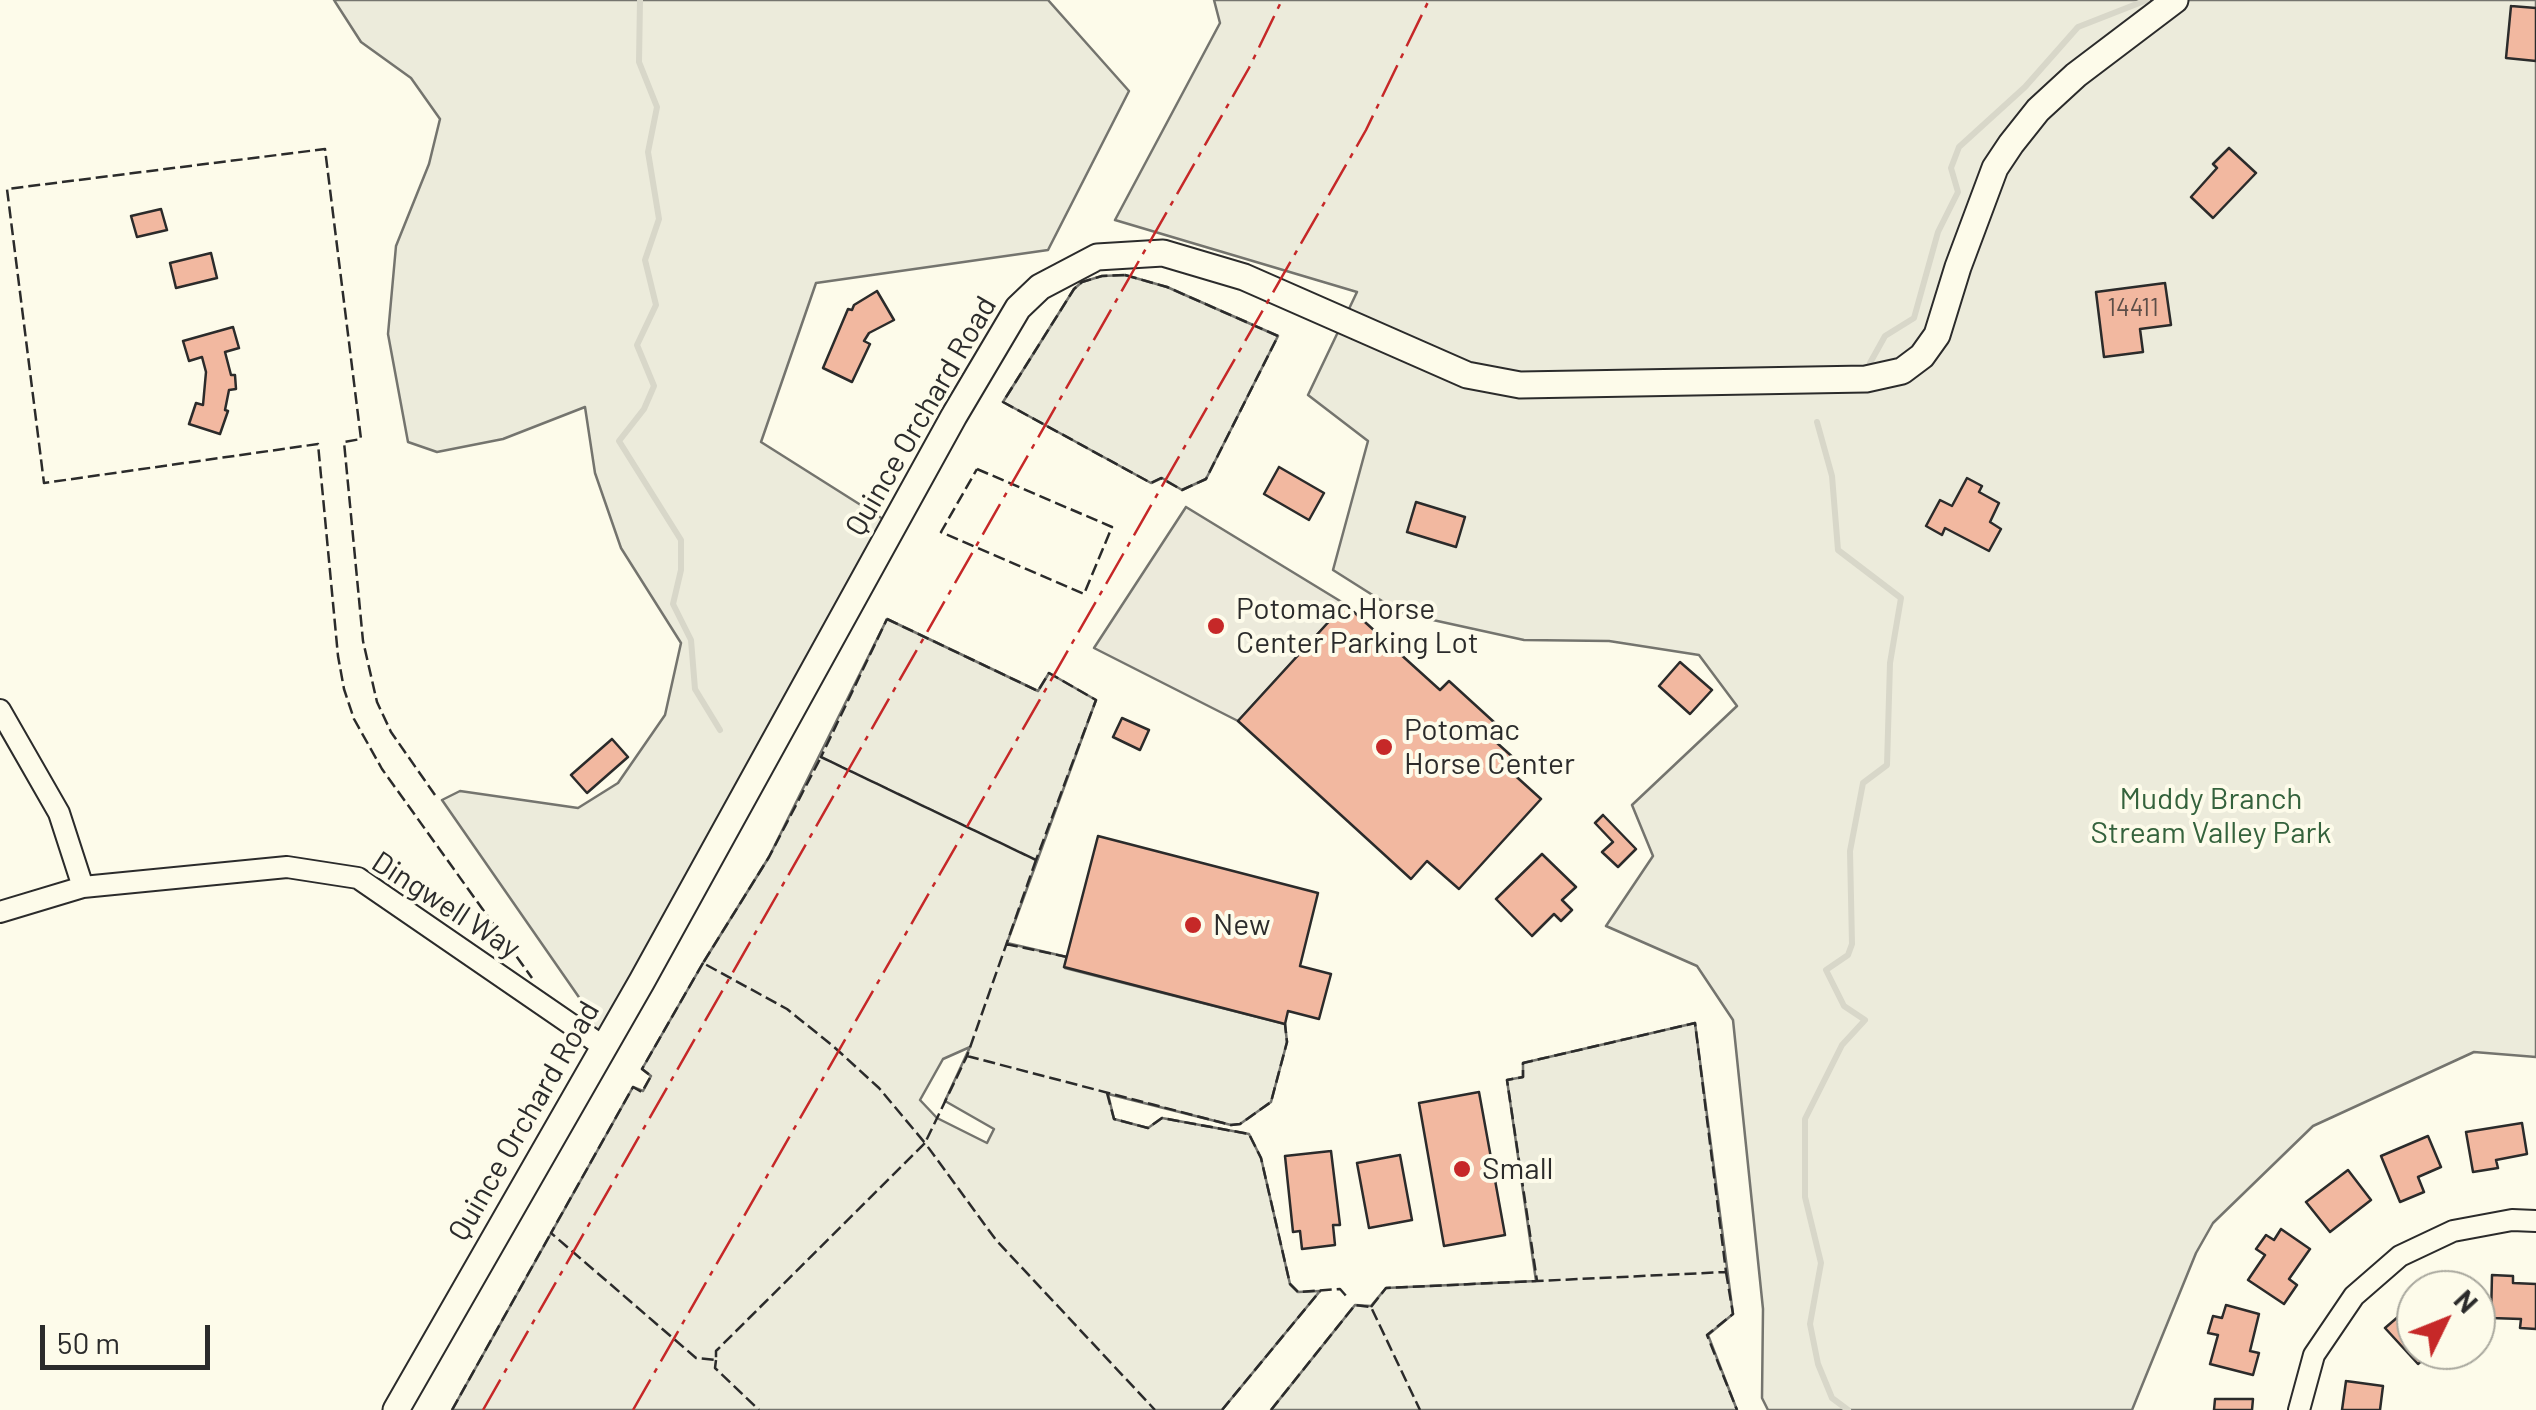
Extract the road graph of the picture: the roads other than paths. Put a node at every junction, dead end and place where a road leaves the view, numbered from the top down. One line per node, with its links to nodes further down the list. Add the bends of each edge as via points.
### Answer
1 (2175, 0): 5 (street, Quince Orchard Road, via 2076,75 2012,144 1995,168 1937,334 1902,372 1866,379 1520,385 1467,375 1244,276 1163,253 1098,257 1040,286 1018,308 954,416)
2 (0, 710): 3 (street, via 59,813)
3 (83, 888): 4 (street, Dingwell Way); 5 (street, Dingwell Way, via 287,867 358,878)
4 (0, 912)
5 (604, 1047): 7 (street, Quince Orchard Road)
6 (2536, 1221): 8 (street, via 2453,1231 2400,1256 2354,1296 2314,1355)
7 (396, 1410)
8 (2299, 1410)

